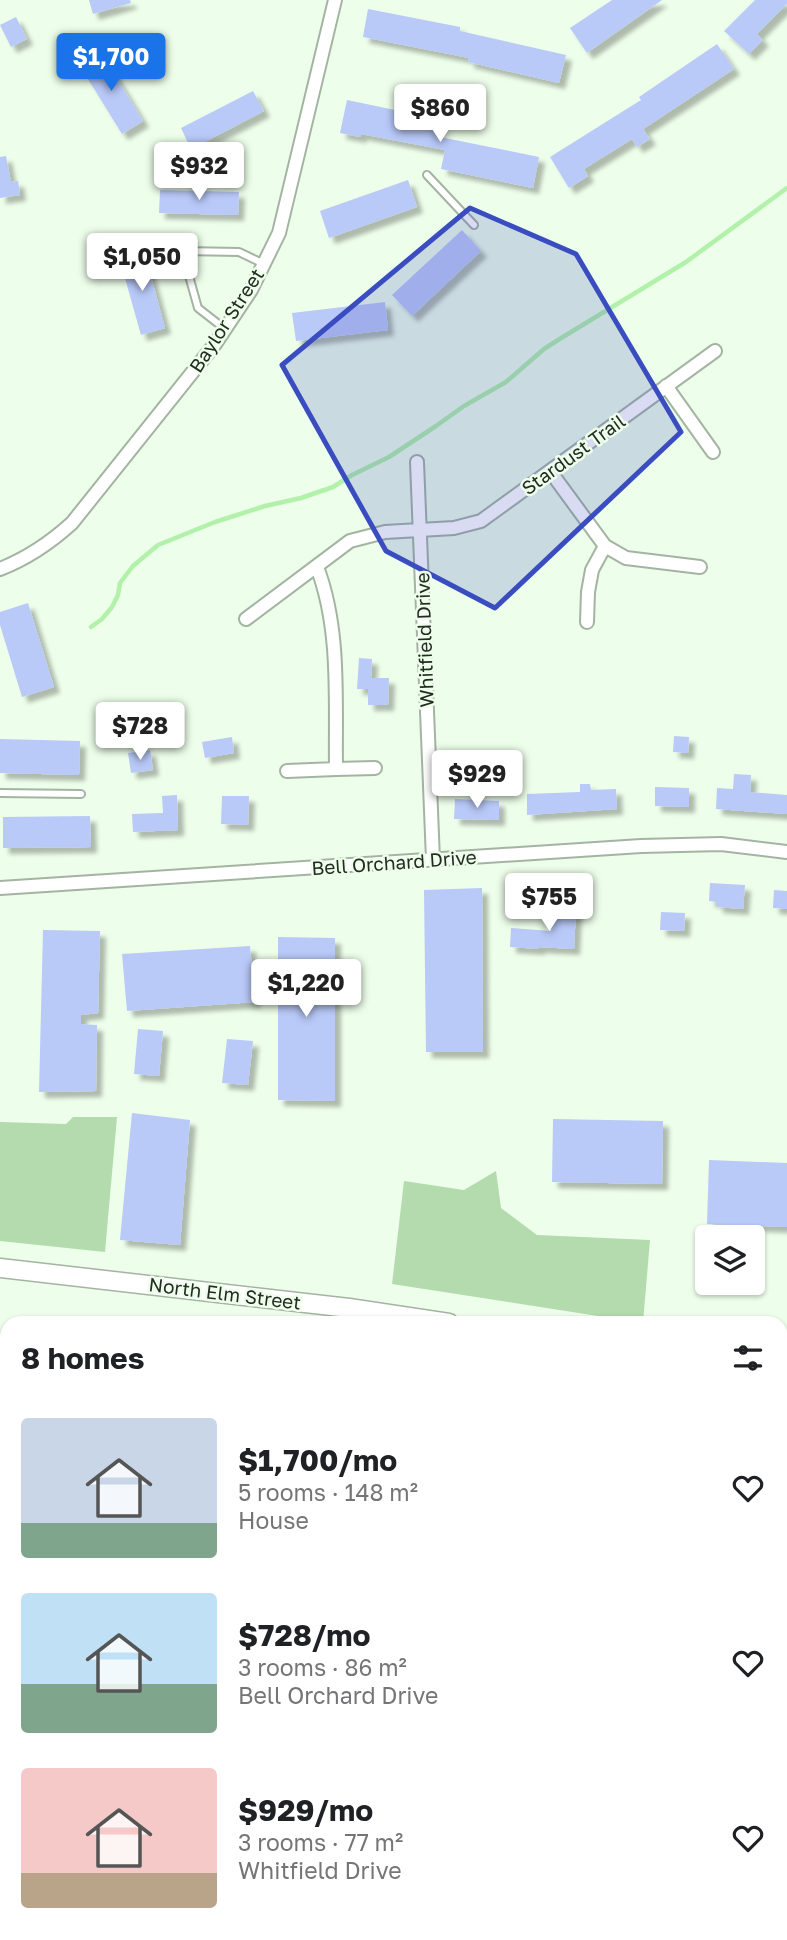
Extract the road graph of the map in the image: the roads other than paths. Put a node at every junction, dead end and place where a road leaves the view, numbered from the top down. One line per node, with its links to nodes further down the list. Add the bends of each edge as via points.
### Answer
1 (335, 0): 4 (street, Baylor Street, via 279,233)
2 (427, 175): 3 (lane)
3 (474, 225)
4 (264, 264): 5 (street, Baylor Street); 5 (lane, via 239,252 182,251 198,308)
5 (225, 329): 15 (street, Baylor Street, via 72,523 37,552)
6 (715, 351): 7 (street, Stardust Trail)
7 (666, 386): 8 (street); 10 (street, Stardust Trail)
8 (713, 452)
9 (417, 462): 11 (street, Whitfield Drive)
10 (550, 471): 11 (street, Stardust Trail, via 481,521); 12 (street)
11 (419, 530): 13 (street, Stardust Trail, via 350,541); 24 (street, Whitfield Drive)
12 (605, 546): 14 (street, via 625,558); 17 (street, via 592,570)
13 (317, 567): 16 (street, Stardust Trail); 19 (street, via 331,612)
14 (700, 568)
15 (0, 569)
16 (246, 619)
17 (587, 622)
18 (375, 768): 19 (street)
19 (336, 769): 20 (street)
20 (287, 771)
21 (0, 793): 22 (lane)
22 (81, 794)
23 (787, 852): 24 (street, Bell Orchard Drive, via 721,844)
24 (433, 860): 25 (street, Bell Orchard Drive)
25 (0, 888)
26 (0, 1268): 27 (main road, North Elm Street)
27 (402, 1316)

